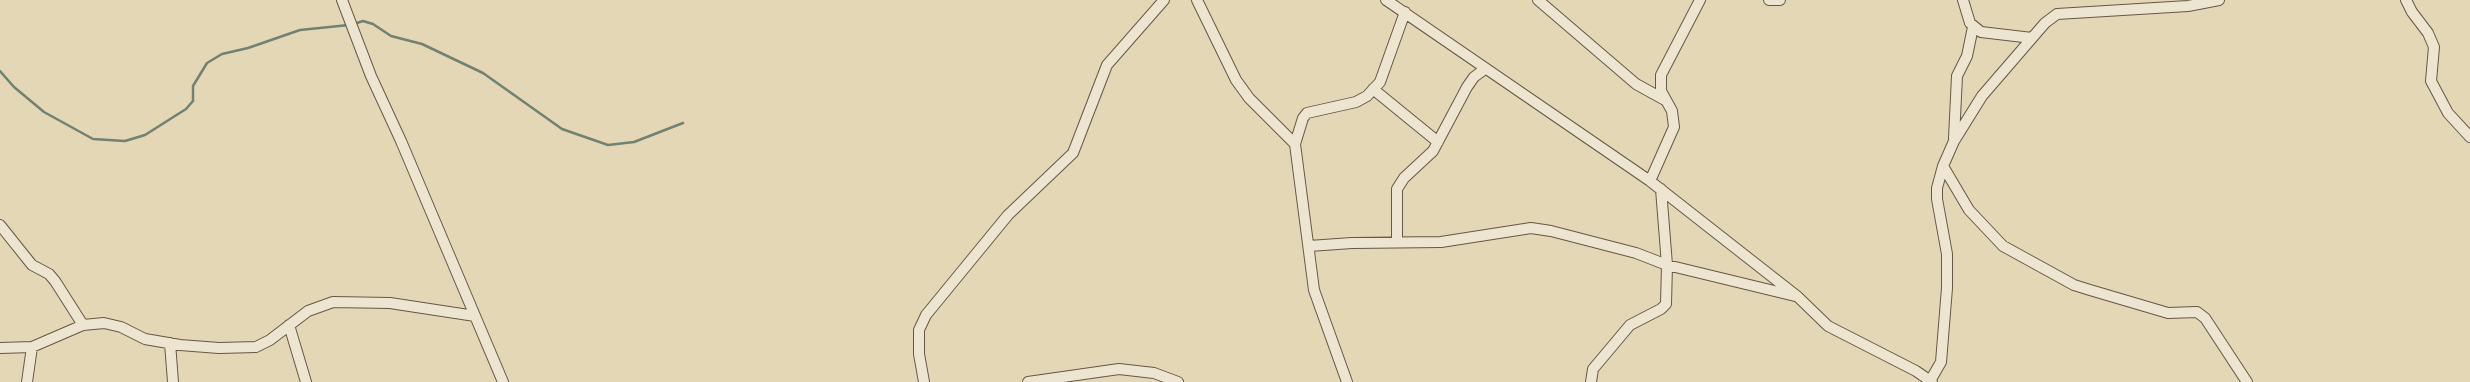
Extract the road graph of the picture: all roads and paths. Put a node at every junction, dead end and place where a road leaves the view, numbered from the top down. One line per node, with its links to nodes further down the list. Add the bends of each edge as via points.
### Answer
1 (342, 0): 30 (street, via 370,76)
2 (1164, 0): 42 (street, via 1107,65 1073,153 1008,215 926,316 919,330 918,354)
3 (1197, 0): 21 (street, via 1236,80)
4 (1538, 0): 17 (street, via 1636,84)
5 (1700, 0): 17 (street, via 1661,75 1661,91)
6 (1769, 0): 7 (street)
7 (1780, 0)
8 (1964, 0): 13 (street)
9 (2219, 0): 14 (street, via 2188,6 2064,12 2051,17)
10 (2406, 0): 18 (street, via 2434,48 2431,81 2448,113)
11 (1392, 1): 12 (street)
12 (1405, 12): 15 (street); 16 (street, via 1380,82)
13 (1973, 27): 14 (street, via 1981,32); 19 (street, via 1967,56 1957,76)
14 (2032, 38): 19 (street, via 1982,96)
15 (1485, 69): 20 (street, via 1467,87); 23 (street)
16 (1373, 89): 20 (street); 21 (street, via 1356,102 1307,113)
17 (1666, 100): 23 (street, via 1672,111 1674,127)
18 (2470, 137)
19 (1954, 141): 22 (street)
20 (1438, 142): 26 (street, via 1397,189)
21 (1294, 144): 27 (street)
22 (1943, 166): 37 (street, via 1937,199 1947,254 1947,288 1941,362); 48 (street, via 1969,210 2002,246 2090,290 2168,313 2197,312 2205,318)
23 (1650, 181): 24 (street)
24 (1660, 189): 28 (street); 29 (street)
25 (0, 225): 31 (street, via 32,265 55,281)
26 (1397, 242): 27 (street); 28 (street, via 1441,242 1531,228 1636,253)
27 (1309, 246): 45 (street, via 1316,299)
28 (1668, 265): 29 (street); 46 (street, via 1666,304 1630,325 1593,369)
29 (1798, 297): 36 (street, via 1828,326)
30 (475, 316): 32 (street, via 390,302 333,302 308,311); 41 (street)
31 (83, 325): 33 (street, via 112,325 145,339); 34 (street)
32 (288, 325): 33 (street, via 256,347); 40 (street)
33 (170, 343): 39 (street)
34 (32, 347): 35 (street); 38 (street)
35 (0, 348)
36 (1916, 371): 37 (street); 47 (street)
37 (1931, 381)
38 (27, 382)
39 (173, 382)
40 (306, 382)
41 (503, 382)
42 (924, 382)
43 (1028, 382): 44 (street, via 1119,369 1154,373)
44 (1178, 382)
45 (1347, 382)
46 (1591, 382)
47 (1910, 382)
48 (2247, 382)

